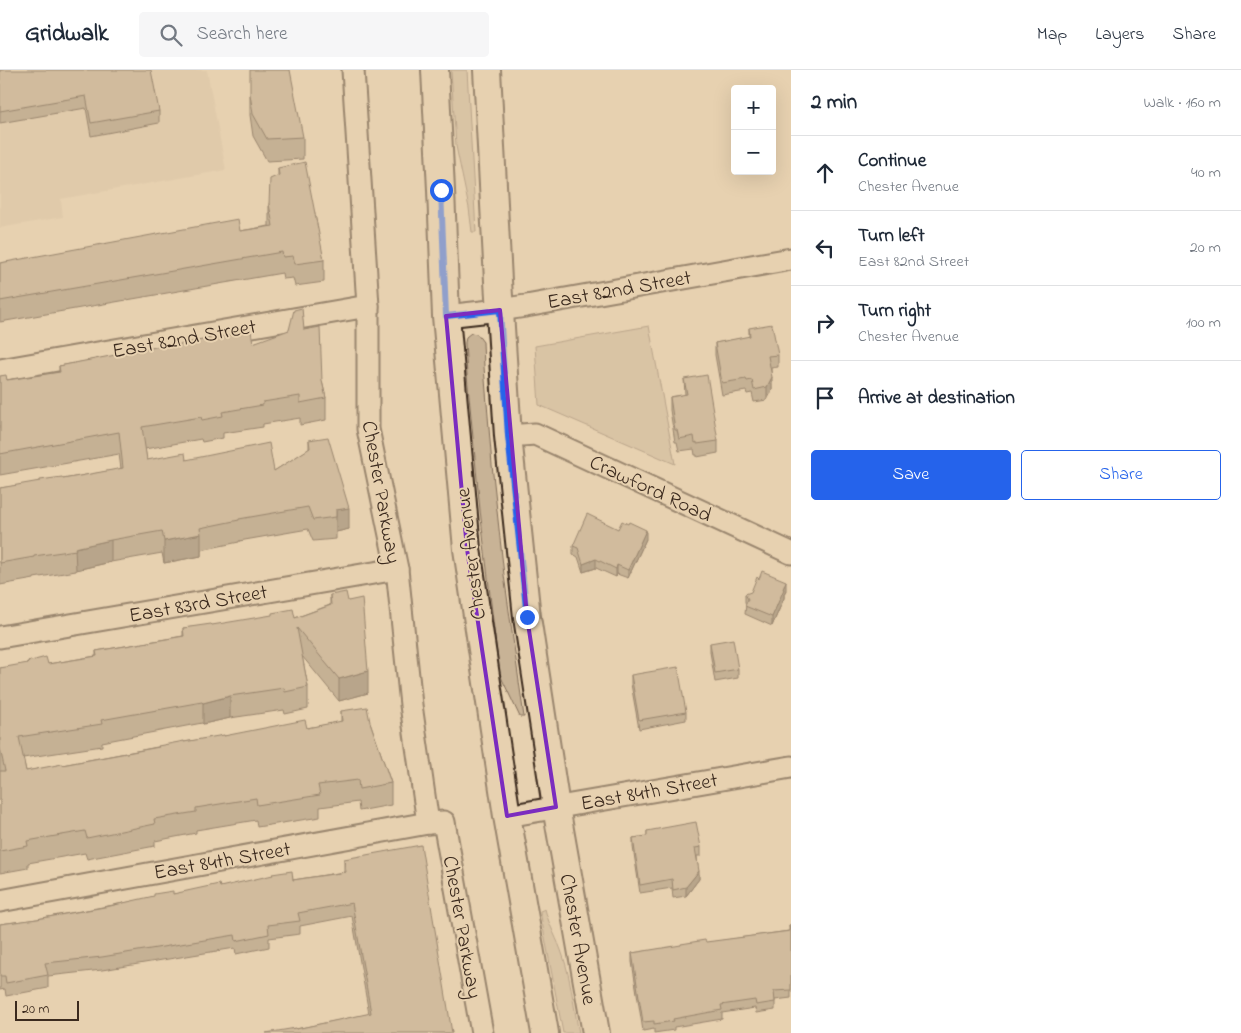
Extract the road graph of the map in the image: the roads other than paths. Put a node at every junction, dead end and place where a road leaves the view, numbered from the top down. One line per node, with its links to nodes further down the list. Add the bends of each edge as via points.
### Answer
1 (353, 70): 5 (street, Chester Parkway)
2 (435, 70): 7 (main road, Chester Avenue)
3 (487, 70): 6 (main road, Chester Avenue)
4 (791, 259): 6 (street, East 82nd Street)
5 (368, 306): 8 (street, East 82nd Street); 11 (street, Chester Parkway, via 368,429)
6 (500, 310): 7 (street, East 82nd Street); 9 (main road, Chester Avenue)
7 (446, 316): 15 (main road, Chester Avenue, via 467,549)
8 (0, 370)
9 (508, 436): 10 (street, Crawford Road, via 535,434); 14 (main road, Chester Avenue, via 527,617)
10 (791, 552)
11 (397, 569): 12 (street, East 83rd Street); 16 (street, Chester Parkway, via 411,706)
12 (0, 637)
13 (791, 767): 14 (street, East 84th Street)
14 (556, 807): 15 (street, East 84th Street); 20 (main road, Chester Avenue)
15 (507, 816): 19 (main road, Chester Avenue)
16 (436, 822): 17 (street, East 84th Street); 18 (street, Chester Parkway)
17 (0, 900)
18 (482, 1033)
19 (545, 1033)
20 (596, 1033)

